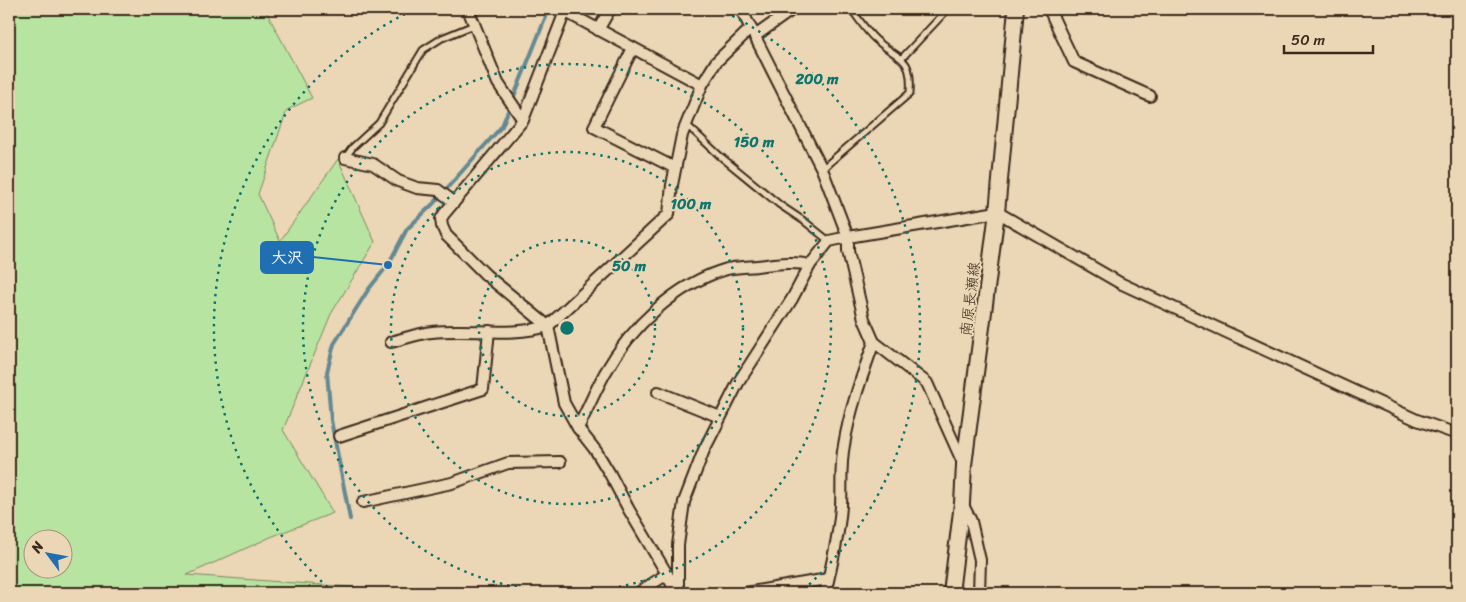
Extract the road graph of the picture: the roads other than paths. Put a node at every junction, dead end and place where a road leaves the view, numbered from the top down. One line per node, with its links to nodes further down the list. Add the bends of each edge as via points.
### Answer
1 (468, 9): 10 (street)
2 (610, 9): 11 (street)
3 (741, 9): 12 (street)
4 (793, 9): 12 (street)
5 (851, 9): 14 (lane, via 874,39)
6 (948, 9): 14 (lane)
7 (1016, 9): 23 (main road, 南原長瀬線)
8 (1049, 9): 16 (street, via 1074,62)
9 (566, 10): 11 (street); 17 (street)
10 (474, 25): 17 (street, via 498,83); 19 (lane, via 423,50 379,123)
11 (598, 30): 13 (street)
12 (753, 33): 15 (street, via 746,33 716,62); 21 (street)
13 (633, 48): 15 (street); 20 (street, via 594,127)
14 (902, 58): 21 (lane, via 912,76 910,93)
15 (702, 85): 18 (street)
16 (1150, 96)
17 (523, 120): 22 (street)
18 (687, 125): 20 (street); 25 (lane, via 720,156)
19 (345, 158): 22 (street, via 373,164 398,181 417,188 438,190)
20 (675, 168): 27 (street, via 668,214)
21 (822, 169): 24 (street)
22 (454, 202): 27 (street, via 441,219 446,235 486,275)
23 (997, 212): 24 (street); 34 (street, via 1120,283 1417,420); 37 (main road, 南原長瀬線)
24 (848, 237): 25 (street); 30 (street, via 848,251 864,319)
25 (829, 241): 26 (street)
26 (810, 265): 32 (street); 33 (street, via 796,262 728,269 677,292 623,345)
27 (548, 326): 28 (street); 33 (street, via 564,403)
28 (489, 331): 29 (street, via 431,332); 35 (street, via 483,389)
29 (391, 342)
30 (874, 342): 37 (street, via 927,383); 41 (street, via 856,391 844,444 840,470 841,505)
31 (658, 392): 32 (street)
32 (720, 417): 43 (street, via 684,502 678,545)
33 (578, 428): 40 (street, via 600,458)
34 (1457, 434)
35 (339, 436)
36 (560, 462): 38 (street, via 508,462 452,483)
37 (964, 466): 39 (main road, 南原長瀬線)
38 (363, 502)
39 (962, 503): 46 (main road, 南原長瀬線); 47 (street, via 971,522 980,560)
40 (667, 574): 42 (street); 43 (street)
41 (828, 579): 44 (street); 45 (street)
42 (638, 593)
43 (677, 593)
44 (745, 593)
45 (826, 593)
46 (951, 593)
47 (979, 593)

